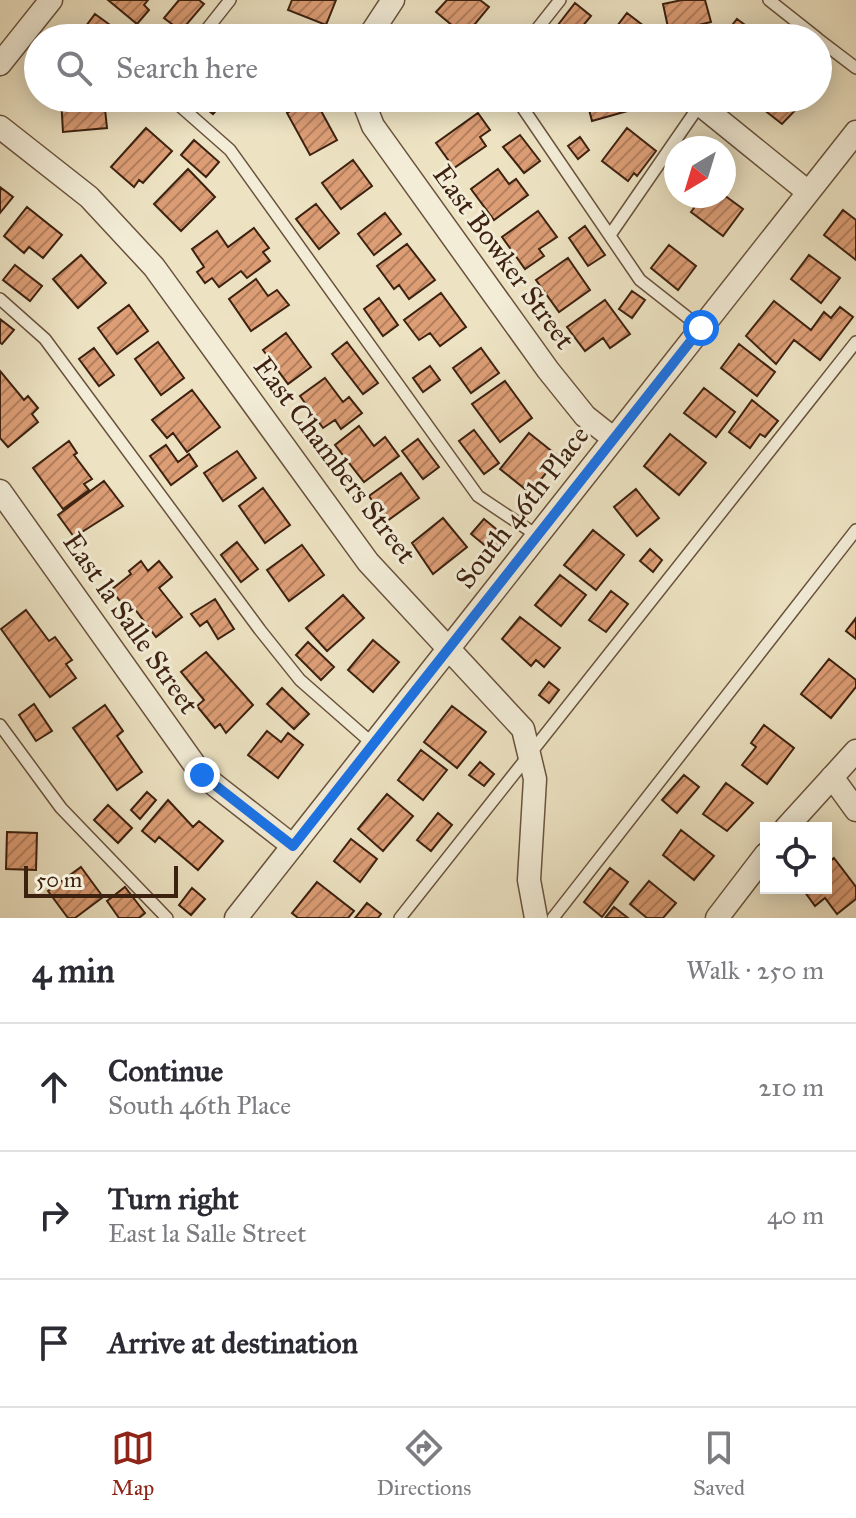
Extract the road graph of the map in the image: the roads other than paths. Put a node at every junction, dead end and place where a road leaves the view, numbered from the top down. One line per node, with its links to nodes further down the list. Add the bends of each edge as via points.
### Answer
1 (51, 0): 6 (street)
2 (230, 0): 7 (lane)
3 (393, 0): 8 (street)
4 (560, 0): 9 (lane)
5 (769, 0): 10 (lane)
6 (32, 24)
7 (211, 24)
8 (377, 24)
9 (541, 24)
10 (800, 24)
11 (24, 34): 13 (street)
12 (832, 49): 14 (lane)
13 (0, 64)
14 (856, 68)
15 (187, 112): 30 (lane, via 230,150 478,496)
16 (368, 112): 27 (street, East Bowker Street, via 548,370 585,416)
17 (526, 112): 23 (lane)
18 (690, 112): 23 (lane)
19 (708, 112): 22 (street)
20 (0, 127): 31 (street, East Chambers Street, via 89,197 154,267 368,562)
21 (856, 132): 22 (street, South 46th Place)
22 (808, 192): 25 (street, South 46th Place)
23 (610, 235): 25 (lane, via 640,280)
24 (0, 299): 34 (lane, via 45,339 300,680)
25 (701, 328): 27 (street, South 46th Place)
26 (856, 342): 37 (lane)
27 (614, 439): 30 (street, South 46th Place)
28 (0, 491): 41 (street, East la Salle Street, via 202,775)
29 (856, 530): 48 (lane)
30 (538, 536): 31 (street, South 46th Place)
31 (450, 648): 34 (street, South 46th Place); 37 (street, East Chambers Street, via 523,729)
32 (0, 725): 33 (lane)
33 (12, 744): 36 (lane); 44 (lane, via 61,808)
34 (373, 744): 41 (street, South 46th Place)
35 (856, 751): 38 (street)
36 (0, 753)
37 (529, 755): 46 (lane); 47 (street, East Chambers Street, via 535,779 529,880)
38 (832, 777): 39 (street); 40 (street)
39 (856, 810)
40 (791, 822)
41 (293, 846): 45 (street, South 46th Place)
42 (760, 863): 43 (street)
43 (725, 915)
44 (167, 918)
45 (236, 918)
46 (400, 918)
47 (536, 918)
48 (553, 918)

